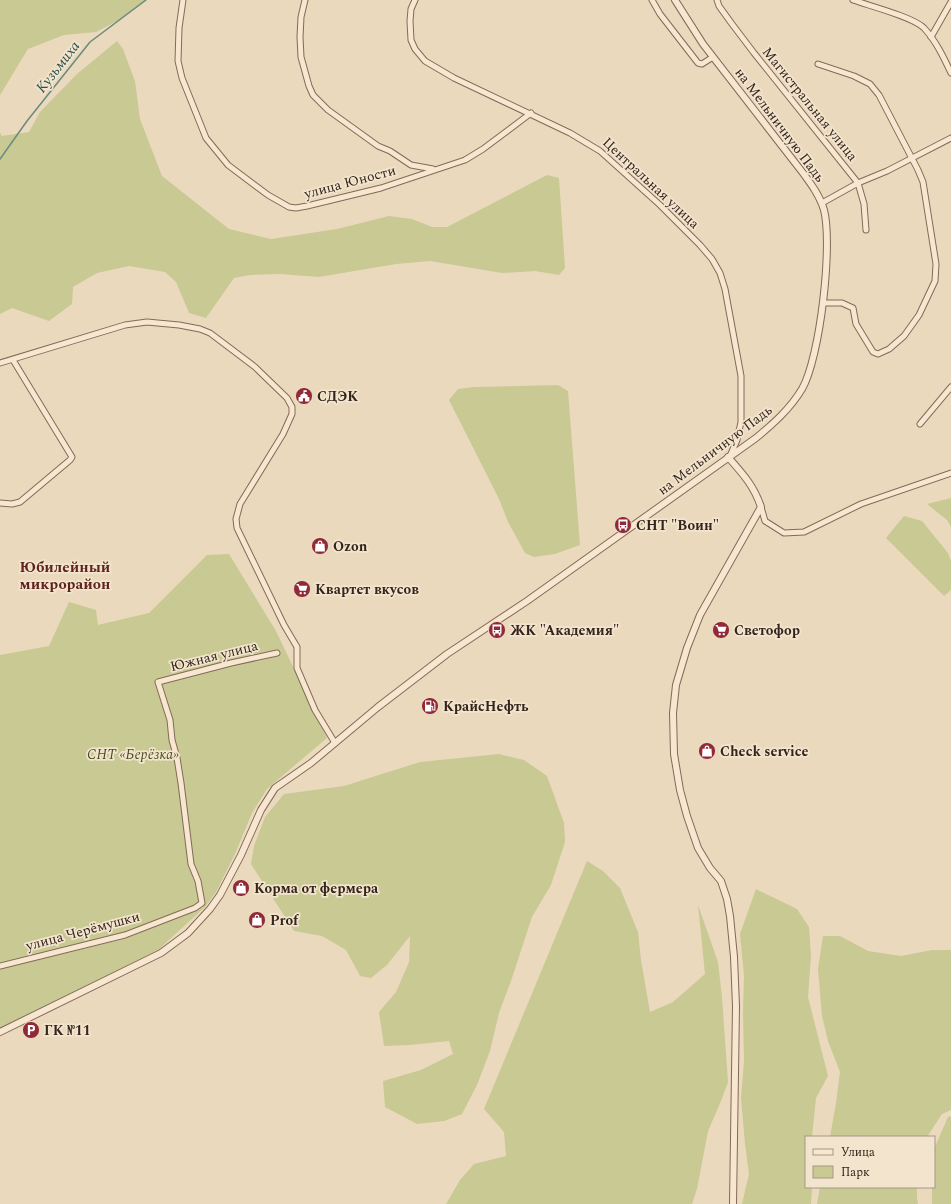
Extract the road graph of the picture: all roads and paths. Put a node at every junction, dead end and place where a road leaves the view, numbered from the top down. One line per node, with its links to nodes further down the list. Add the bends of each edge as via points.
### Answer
1 (183, 0): 16 (street, улица Юности, via 178,61 182,78 206,138 228,165 268,195 289,207 296,208 381,188)
2 (305, 0): 16 (street, via 301,17 301,57 313,95 328,110 378,146 411,165)
3 (414, 0): 13 (street, Центральная улица, via 410,21 411,40 425,61 454,78)
4 (652, 0): 10 (street, via 664,20 698,62 702,64)
5 (675, 0): 10 (street, на Мельничную Падь)
6 (717, 0): 17 (street, Магистральная улица, via 749,47)
7 (853, 0): 9 (street, via 911,20 923,27)
8 (951, 2): 9 (street)
9 (931, 37): 12 (street)
10 (713, 57): 18 (street, на Мельничную Падь, via 803,173)
11 (818, 64): 15 (street, via 870,84 879,95)
12 (951, 73)
13 (531, 113): 16 (street, улица Юности, via 484,149 465,160); 25 (street, Центральная улица, via 587,141 600,151 660,205 712,259 728,300 741,376 741,422 737,440)
14 (951, 138): 15 (street)
15 (911, 158): 17 (street); 20 (street, via 923,182 936,264 935,282 919,315 904,336 889,349 878,354 872,352 856,324 853,308 842,303)
16 (435, 169)
17 (858, 183): 18 (street); 19 (street, Магистральная улица, via 864,204)
18 (822, 203): 20 (street, на Мельничную Падь, via 827,230)
19 (866, 230)
20 (823, 303): 25 (street, на Мельничную Падь, via 812,362 802,389 775,422)
21 (13, 360): 22 (street); 27 (street, via 72,457 20,502); 30 (street, via 125,325 147,322 179,325 200,329 210,334 255,367 287,398 292,407 292,414 283,434 240,504 236,519 237,528 297,647 297,668 315,710)
22 (0, 363)
23 (951, 387): 24 (street)
24 (920, 424)
25 (729, 457): 28 (street, via 749,481); 30 (street, на Мельничную Падь, via 527,601 471,637)
26 (951, 473): 28 (street, via 861,504 804,532 784,533 765,521)
27 (0, 503)
28 (761, 507): 34 (street, via 700,615 676,685 672,713 674,754 687,816 698,848 721,881 730,916 736,1006)
29 (276, 653): 31 (street, Южная улица, via 158,682 170,720 191,864 202,902)
30 (335, 743): 33 (street, на Мельничную Падь, via 275,788 261,810 220,895 188,933 161,953)
31 (195, 908): 32 (street, улица Черёмушки, via 117,937)
32 (0, 966)
33 (0, 1032)
34 (733, 1204)

